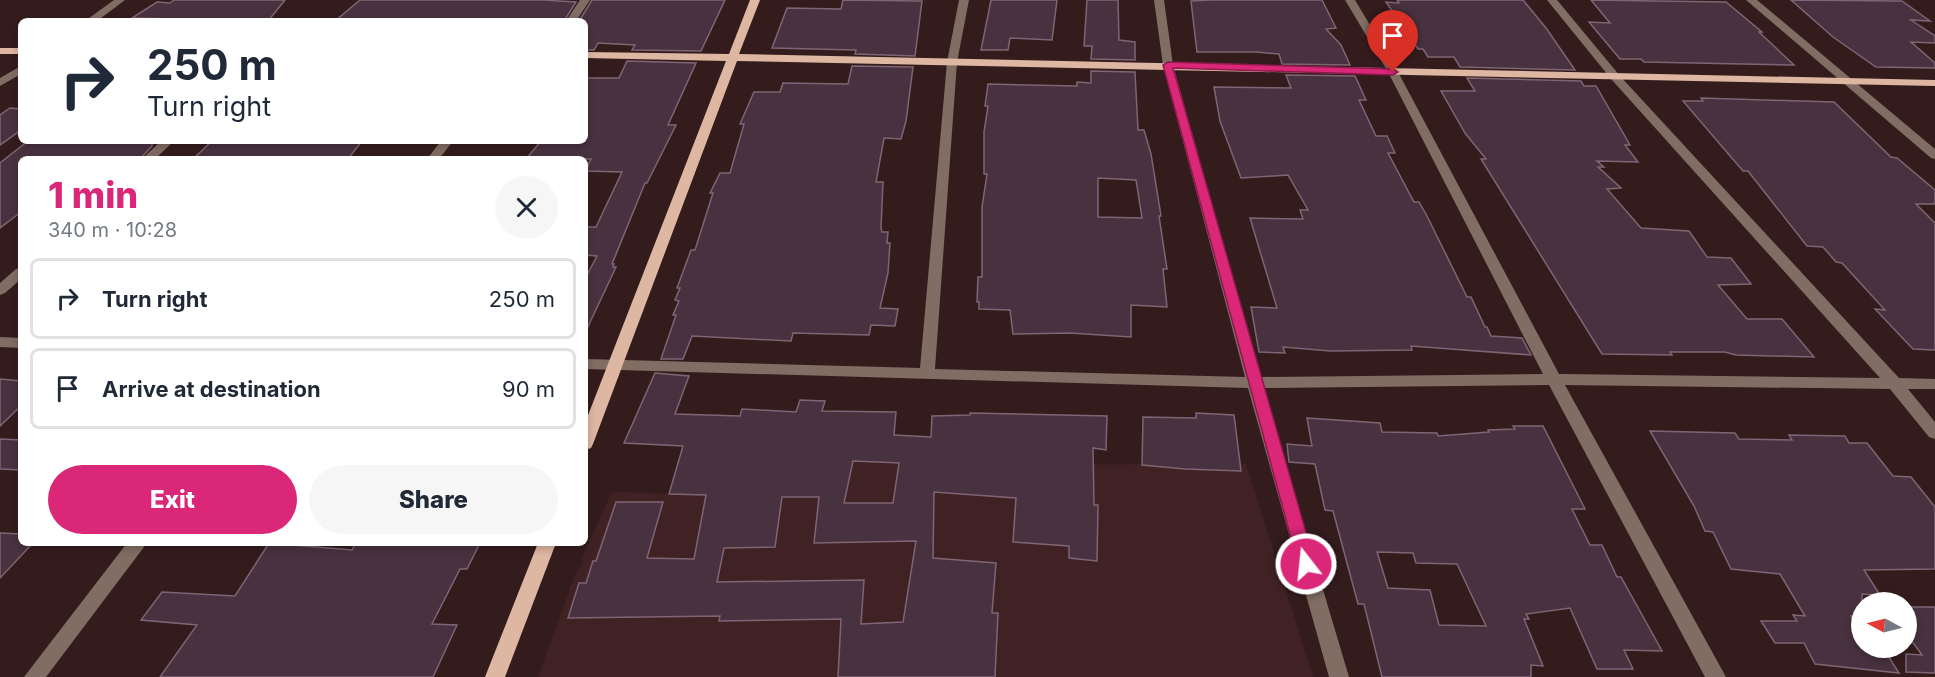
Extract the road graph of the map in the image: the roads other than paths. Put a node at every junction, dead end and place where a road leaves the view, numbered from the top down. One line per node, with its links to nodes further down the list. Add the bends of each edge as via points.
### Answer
1 (120, 0): 9 (street)
2 (585, 0): 10 (street)
3 (755, 0): 14 (main road)
4 (964, 0): 15 (street)
5 (1159, 0): 16 (street)
6 (1350, 0): 18 (street)
7 (1551, 0): 19 (street)
8 (1751, 0): 20 (street)
9 (94, 18)
10 (573, 18)
11 (0, 51): 12 (main road)
12 (18, 51)
13 (588, 55): 14 (main road)
14 (732, 59): 15 (main road); 33 (main road)
15 (952, 62): 16 (main road); 34 (street)
16 (1168, 65): 18 (main road); 36 (street)
17 (18, 71): 21 (street)
18 (1393, 72): 19 (main road); 35 (street)
19 (1616, 78): 20 (main road); 37 (street)
20 (1846, 81): 22 (main road); 25 (street)
21 (0, 83)
22 (1935, 83)
23 (165, 144): 26 (street)
24 (445, 144): 27 (street)
25 (1935, 155)
26 (151, 156)
27 (435, 156)
28 (18, 275): 29 (street)
29 (0, 290)
30 (0, 342): 31 (street)
31 (18, 343)
32 (588, 364): 33 (street)
33 (616, 365): 34 (street); 40 (main road)
34 (927, 373): 36 (street)
35 (1554, 379): 36 (street); 37 (street); 46 (street)
36 (1254, 382): 45 (street)
37 (1893, 383): 38 (street); 39 (street)
38 (1935, 384)
39 (1935, 433)
40 (588, 436)
41 (136, 546): 43 (street)
42 (546, 546): 44 (main road)
43 (34, 677)
44 (495, 677)
45 (1339, 677)
46 (1716, 677)

